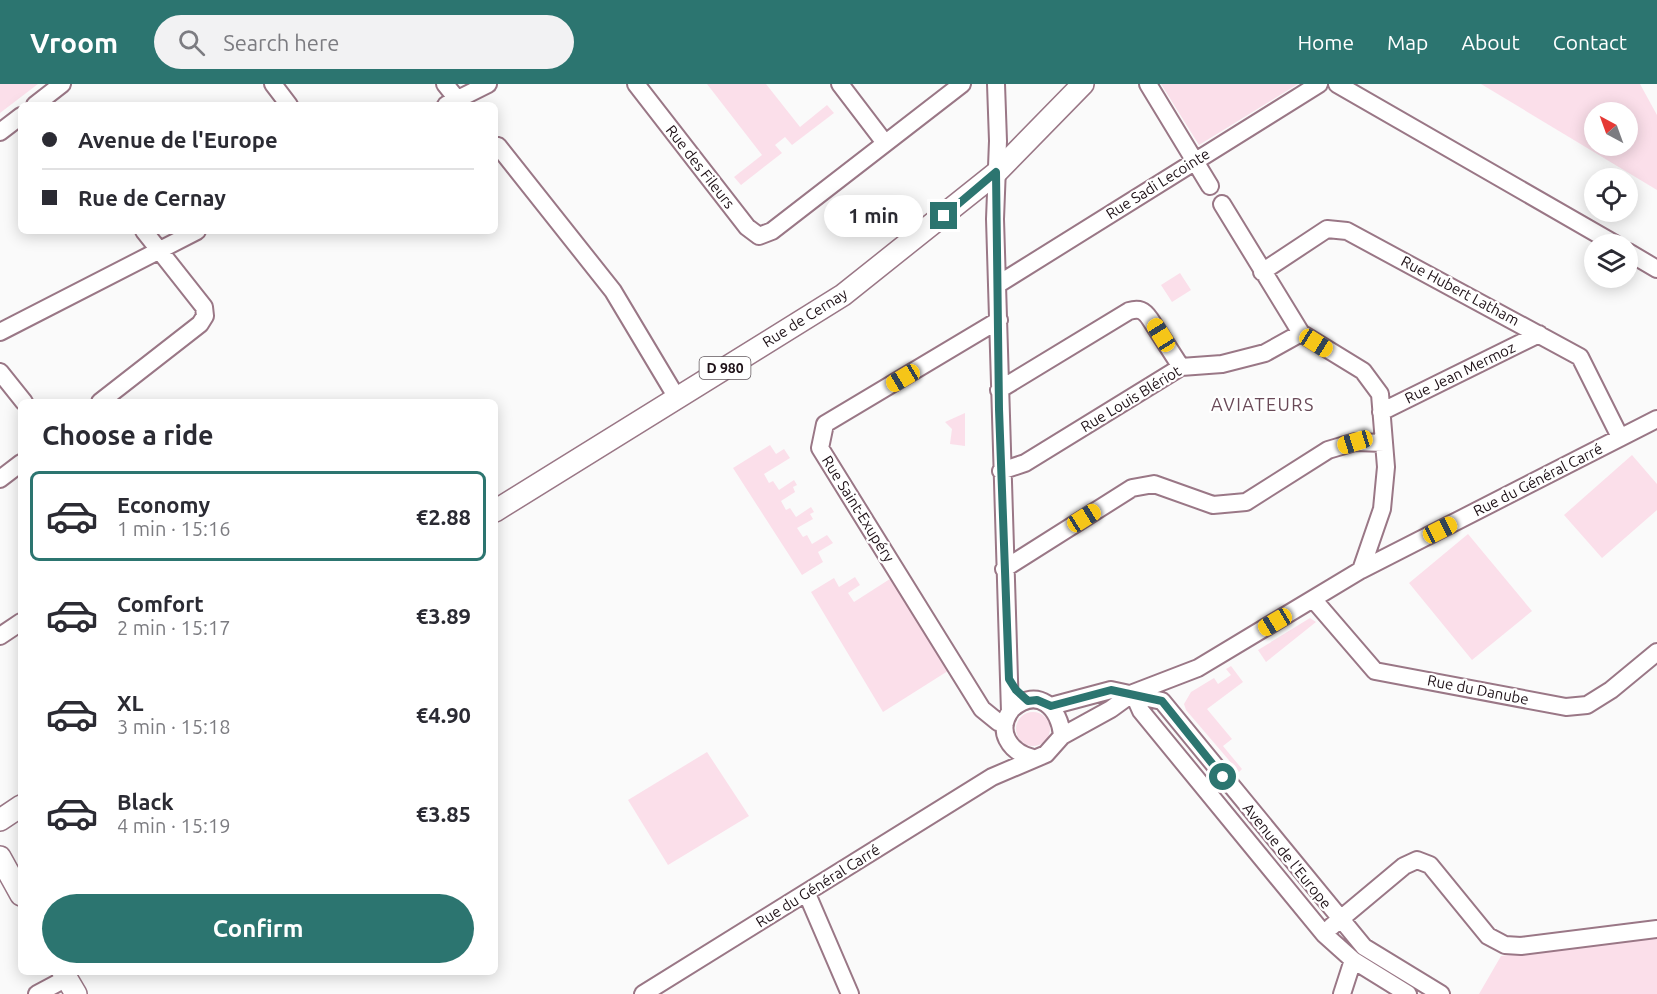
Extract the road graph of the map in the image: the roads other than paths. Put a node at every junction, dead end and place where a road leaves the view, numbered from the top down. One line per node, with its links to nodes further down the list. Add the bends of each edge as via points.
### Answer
1 (62, 84): 13 (street)
2 (273, 84): 14 (street)
3 (445, 84): 15 (street)
4 (488, 84): 15 (street)
5 (636, 84): 18 (street, Rue des Fileurs, via 747,227 759,236 772,231)
6 (840, 84): 18 (street)
7 (962, 84): 18 (street)
8 (996, 84): 21 (street)
9 (1083, 84): 21 (main road, Rue de Cernay / D 980)
10 (1148, 84): 20 (street)
11 (1319, 84): 20 (street, Rue Sadi Lecointe)
12 (1337, 84): 26 (street)
13 (42, 102)
14 (287, 102)
15 (452, 102)
16 (18, 118): 17 (street)
17 (0, 132)
18 (885, 143)
19 (498, 146): 39 (street, via 613,291)
20 (1195, 161): 22 (street); 31 (street, Rue Sadi Lecointe)
21 (996, 172): 31 (street); 39 (main road, Rue de Cernay / D 980, via 843,295)
22 (1210, 186)
23 (1222, 204): 30 (street)
24 (146, 234): 27 (street)
25 (190, 234): 27 (street)
26 (1598, 234)
27 (159, 250): 33 (street); 41 (street, via 204,307 205,316 200,324)
28 (1638, 258): 29 (street)
29 (1657, 269)
30 (1262, 272): 34 (street); 35 (street, Rue Hubert Latham, via 1327,228 1347,231)
31 (997, 285): 32 (street)
32 (999, 320): 38 (street); 60 (street, Rue Saint-Exupéry, via 825,424 820,448 982,709 998,722)
33 (0, 332)
34 (1301, 333): 36 (street, Rue Louis Blériot, via 1265,353 1222,364); 42 (street, via 1363,371 1380,394)
35 (1539, 334): 42 (street, Rue Jean Mermoz); 44 (street, Rue Hubert Latham, via 1580,357)
36 (1181, 367): 38 (street, via 1145,311 1137,309); 47 (street, Rue Louis Blériot, via 1025,463)
37 (0, 372): 40 (street)
38 (999, 390): 47 (street)
39 (677, 398): 49 (main road, Rue de Cernay / D 980)
40 (22, 399)
41 (104, 399)
42 (1382, 412): 45 (street)
43 (1657, 419): 44 (street, Rue du Général Carré)
44 (1620, 437): 51 (street, Rue du Général Carré)
45 (1384, 443): 50 (street, via 1355,442 1328,450 1246,502 1213,505 1154,484 1132,488); 51 (street, via 1382,509)
46 (18, 465): 48 (street)
47 (1001, 471): 50 (street)
48 (0, 479)
49 (498, 509)
50 (1004, 569): 56 (street)
51 (1361, 570): 52 (street, Rue du Général Carré)
52 (1313, 599): 55 (street, Rue du Danube, via 1374,671 1566,707 1587,705); 57 (street, Rue du Général Carré, via 1198,668)
53 (18, 624): 54 (street)
54 (0, 636)
55 (1657, 652)
56 (1009, 679): 58 (street); 60 (street)
57 (1133, 693): 59 (street, Rue du Général Carré, via 1111,690); 61 (street, Rue du Général Carré); 70 (street, Avenue de l'Europe, via 1162,701); 72 (street, Avenue de l'Europe, via 1141,711)
58 (1028, 701): 59 (street); 60 (street)
59 (1051, 706): 61 (street, via 1059,717)
60 (1007, 717): 62 (street, via 1006,737)
61 (1062, 736): 63 (street, via 1052,750)
62 (1010, 745): 63 (street, via 1016,752); 64 (street, Rue du Général Carré)
63 (1033, 758): 64 (street, Rue du Général Carré)
64 (993, 777): 69 (street, Rue du Général Carré)
65 (18, 808): 66 (main road)
66 (0, 820)
67 (0, 857): 68 (main road)
68 (18, 890)
69 (807, 894): 76 (street, Rue du Général Carré); 77 (street)
70 (1339, 920): 71 (street, via 1404,866 1417,860 1430,865 1488,936 1505,945); 72 (street); 80 (street, Avenue de l'Europe, via 1364,947)
71 (1657, 929)
72 (1324, 934): 73 (street, Avenue de l'Europe)
73 (1353, 960): 78 (street); 79 (street, Avenue de l'Europe)
74 (69, 981): 75 (street)
75 (37, 994)
76 (642, 994)
77 (850, 994)
78 (1342, 994)
79 (1408, 994)
80 (1441, 994)

